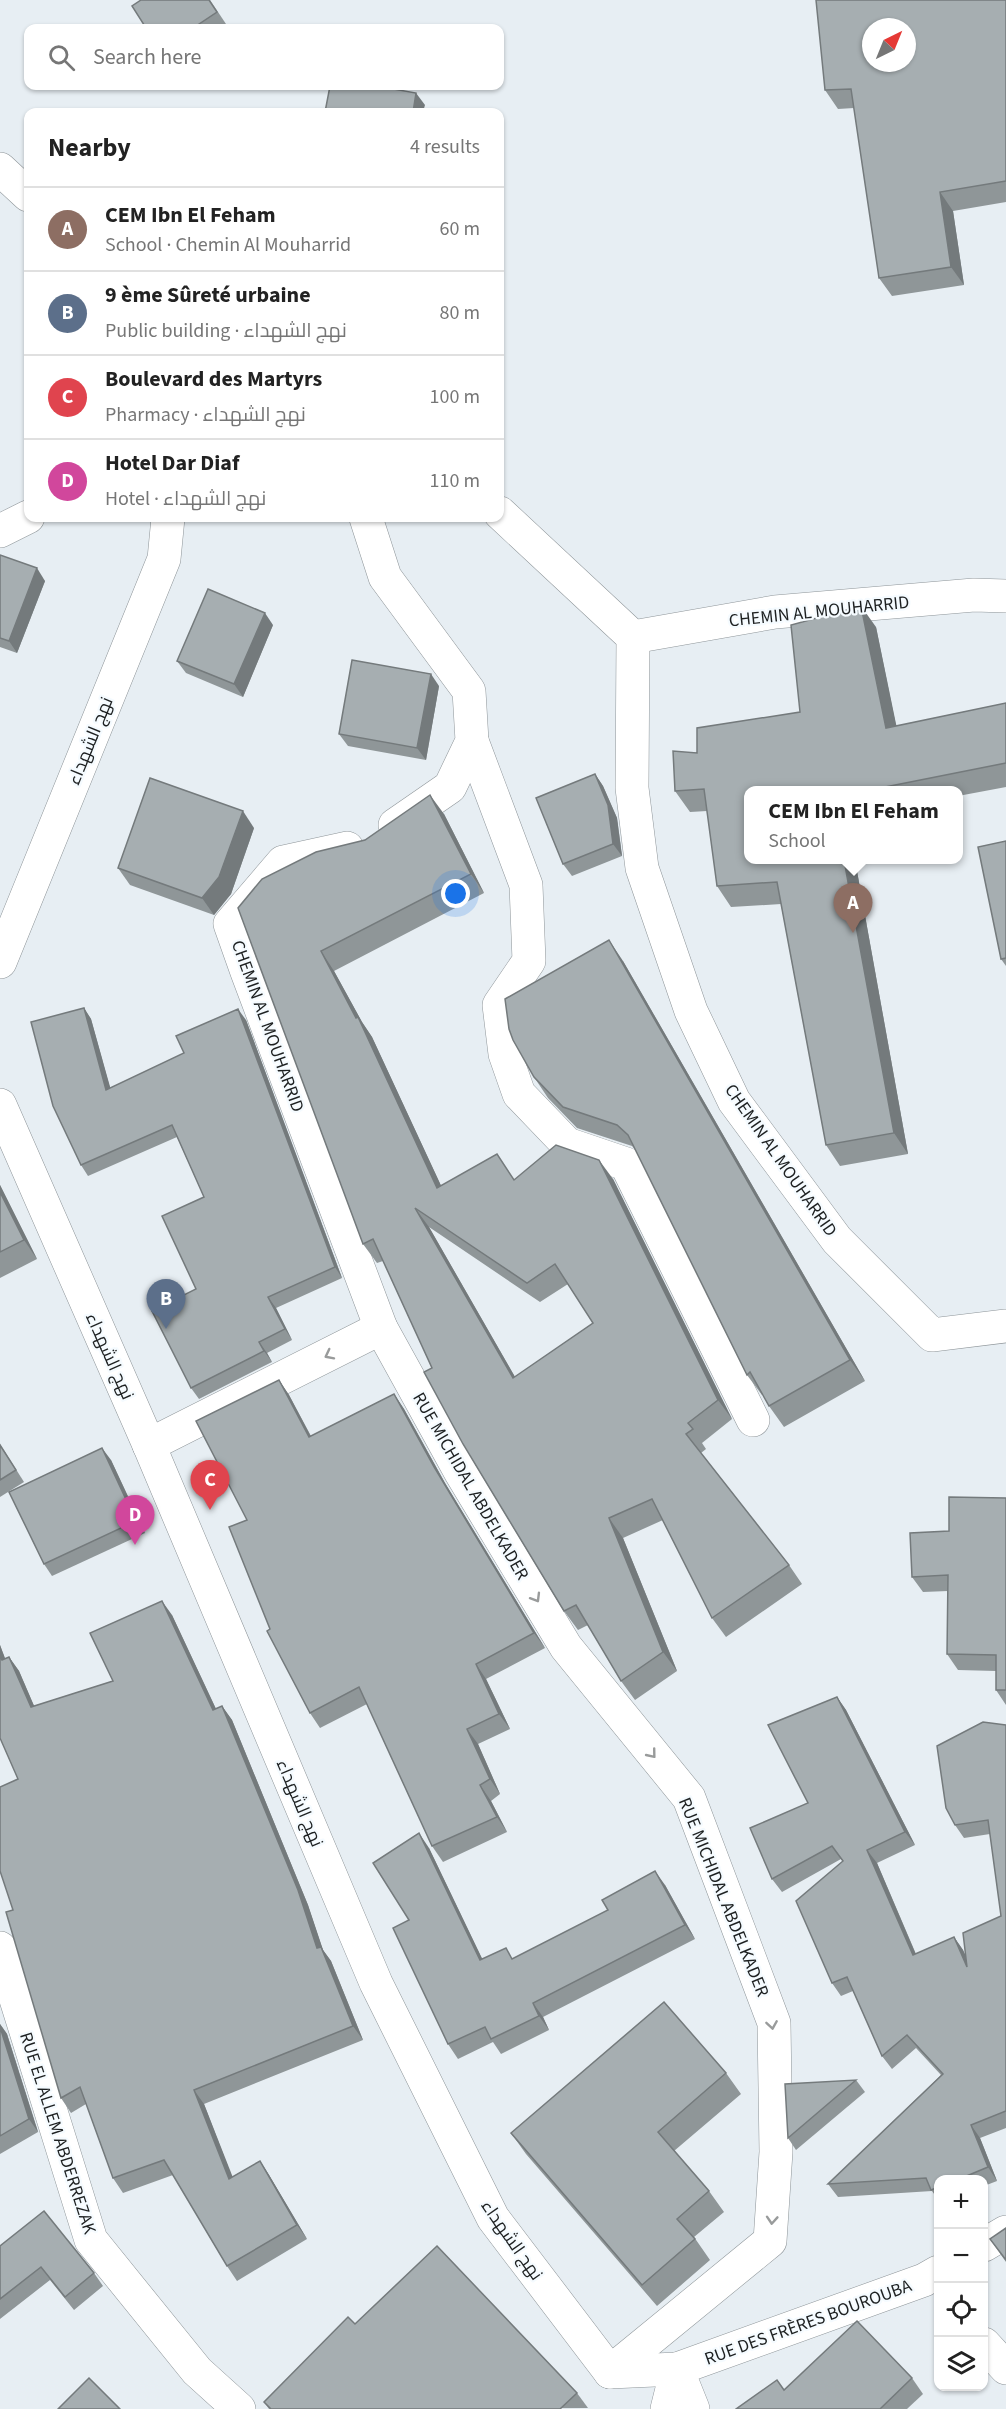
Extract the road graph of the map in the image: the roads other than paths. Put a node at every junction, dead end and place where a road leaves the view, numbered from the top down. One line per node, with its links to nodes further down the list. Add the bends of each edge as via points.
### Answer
1 (0, 169): 2 (street)
2 (24, 191)
3 (504, 517): 9 (street)
4 (24, 519): 7 (street)
5 (168, 522): 11 (street, نهج الشهداء, via 164,559)
6 (367, 522): 10 (street, CHEMIN AL MOUHARRID, via 385,577 469,691)
7 (0, 531)
8 (1006, 596): 9 (street, CHEMIN AL MOUHARRID, via 974,595 775,612)
9 (633, 637): 13 (street, CHEMIN AL MOUHARRID, via 632,788 642,868 691,1011 734,1101 837,1240 932,1335)
10 (472, 741): 14 (street, CHEMIN AL MOUHARRID, via 450,787 368,844 283,862 230,924); 15 (street, via 526,885 529,961 499,1005 505,1054 519,1094 567,1144 626,1164)
11 (0, 962)
12 (0, 1106): 16 (street, نهج الشهداء)
13 (1006, 1326)
14 (381, 1328): 16 (street, one-way to 16); 24 (street, RUE MICHIDAL ABDELKADER, one-way to 24, via 461,1473 566,1647 689,1798 774,2023 776,2152 770,2241)
15 (753, 1420)
16 (149, 1445): 24 (street, نهج الشهداء, via 376,1983 487,2207)
17 (0, 1948): 25 (street, RUE EL ALLEM ABDERREZAK, via 91,2240 197,2371)
18 (1006, 2232): 19 (street)
19 (988, 2243)
20 (934, 2282): 23 (street, RUE DES FRÈRES BOUROUBA)
21 (988, 2348): 22 (street)
22 (1006, 2368)
23 (677, 2369): 24 (street); 26 (street); 27 (street)
24 (610, 2372)
25 (239, 2409)
26 (667, 2409)
27 (693, 2409)

